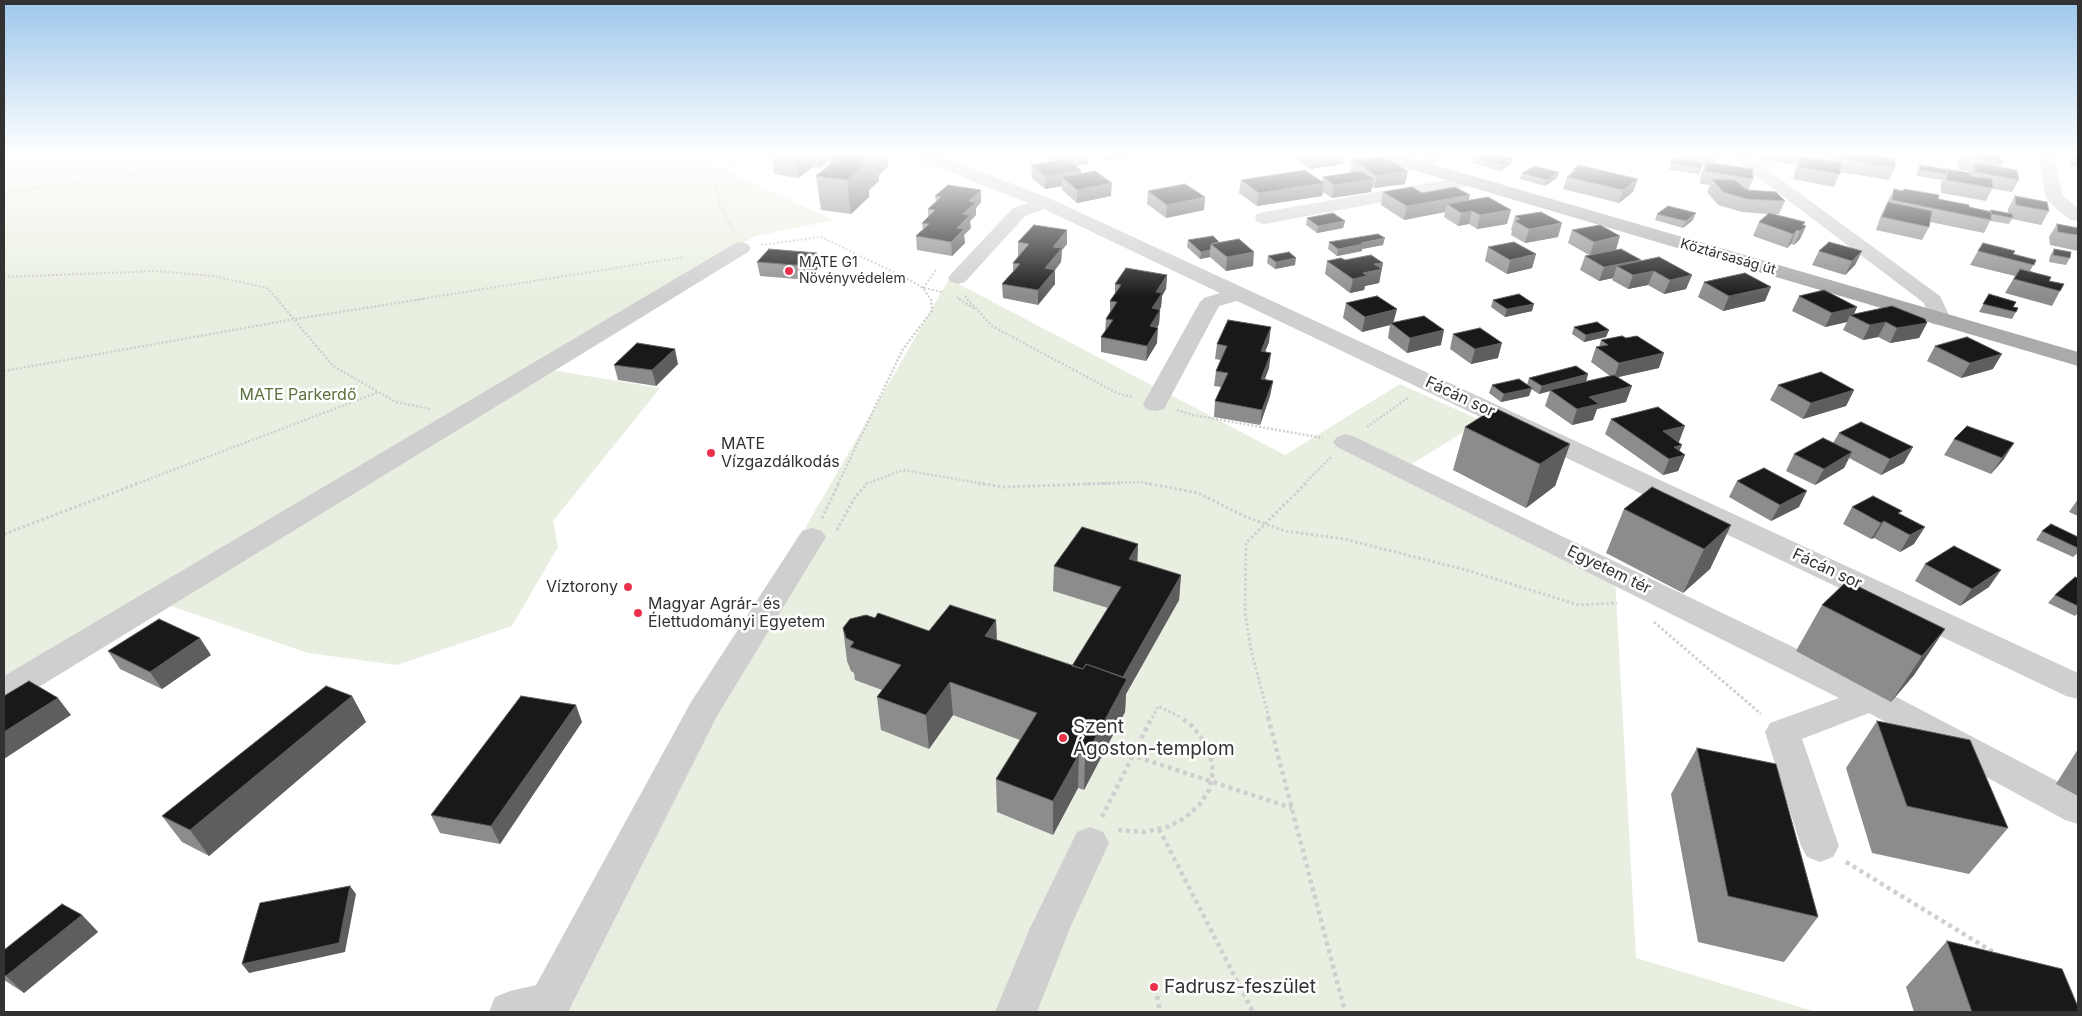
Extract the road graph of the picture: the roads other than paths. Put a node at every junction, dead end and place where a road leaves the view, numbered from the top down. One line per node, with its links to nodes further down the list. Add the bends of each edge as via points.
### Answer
1 (1041, 201): 6 (street, Fácán sor)
2 (1356, 201): 8 (street)
3 (1539, 201): 12 (main road, Köztársaság út)
4 (1799, 201): 12 (street, via 1933,300)
5 (2059, 201): 7 (street)
6 (1045, 203): 10 (street, via 1019,212); 11 (street, Fácán sor)
7 (2078, 216)
8 (1264, 218)
9 (741, 248): 18 (street)
10 (958, 278)
11 (1239, 294): 14 (street, via 1211,302); 17 (street, Fácán sor)
12 (1940, 319): 13 (main road, Köztársaság út)
13 (2078, 359)
14 (1155, 404)
15 (1346, 442): 19 (street, Egyetem tér)
16 (812, 537): 23 (street, via 703,711)
17 (2078, 687)
18 (4, 692)
19 (1870, 699): 20 (street, Egyetem tér); 22 (street, via 1782,732)
20 (2078, 809)
21 (1094, 834): 24 (street, via 1050,928)
22 (1820, 846)
23 (535, 1009)
24 (1016, 1012)

